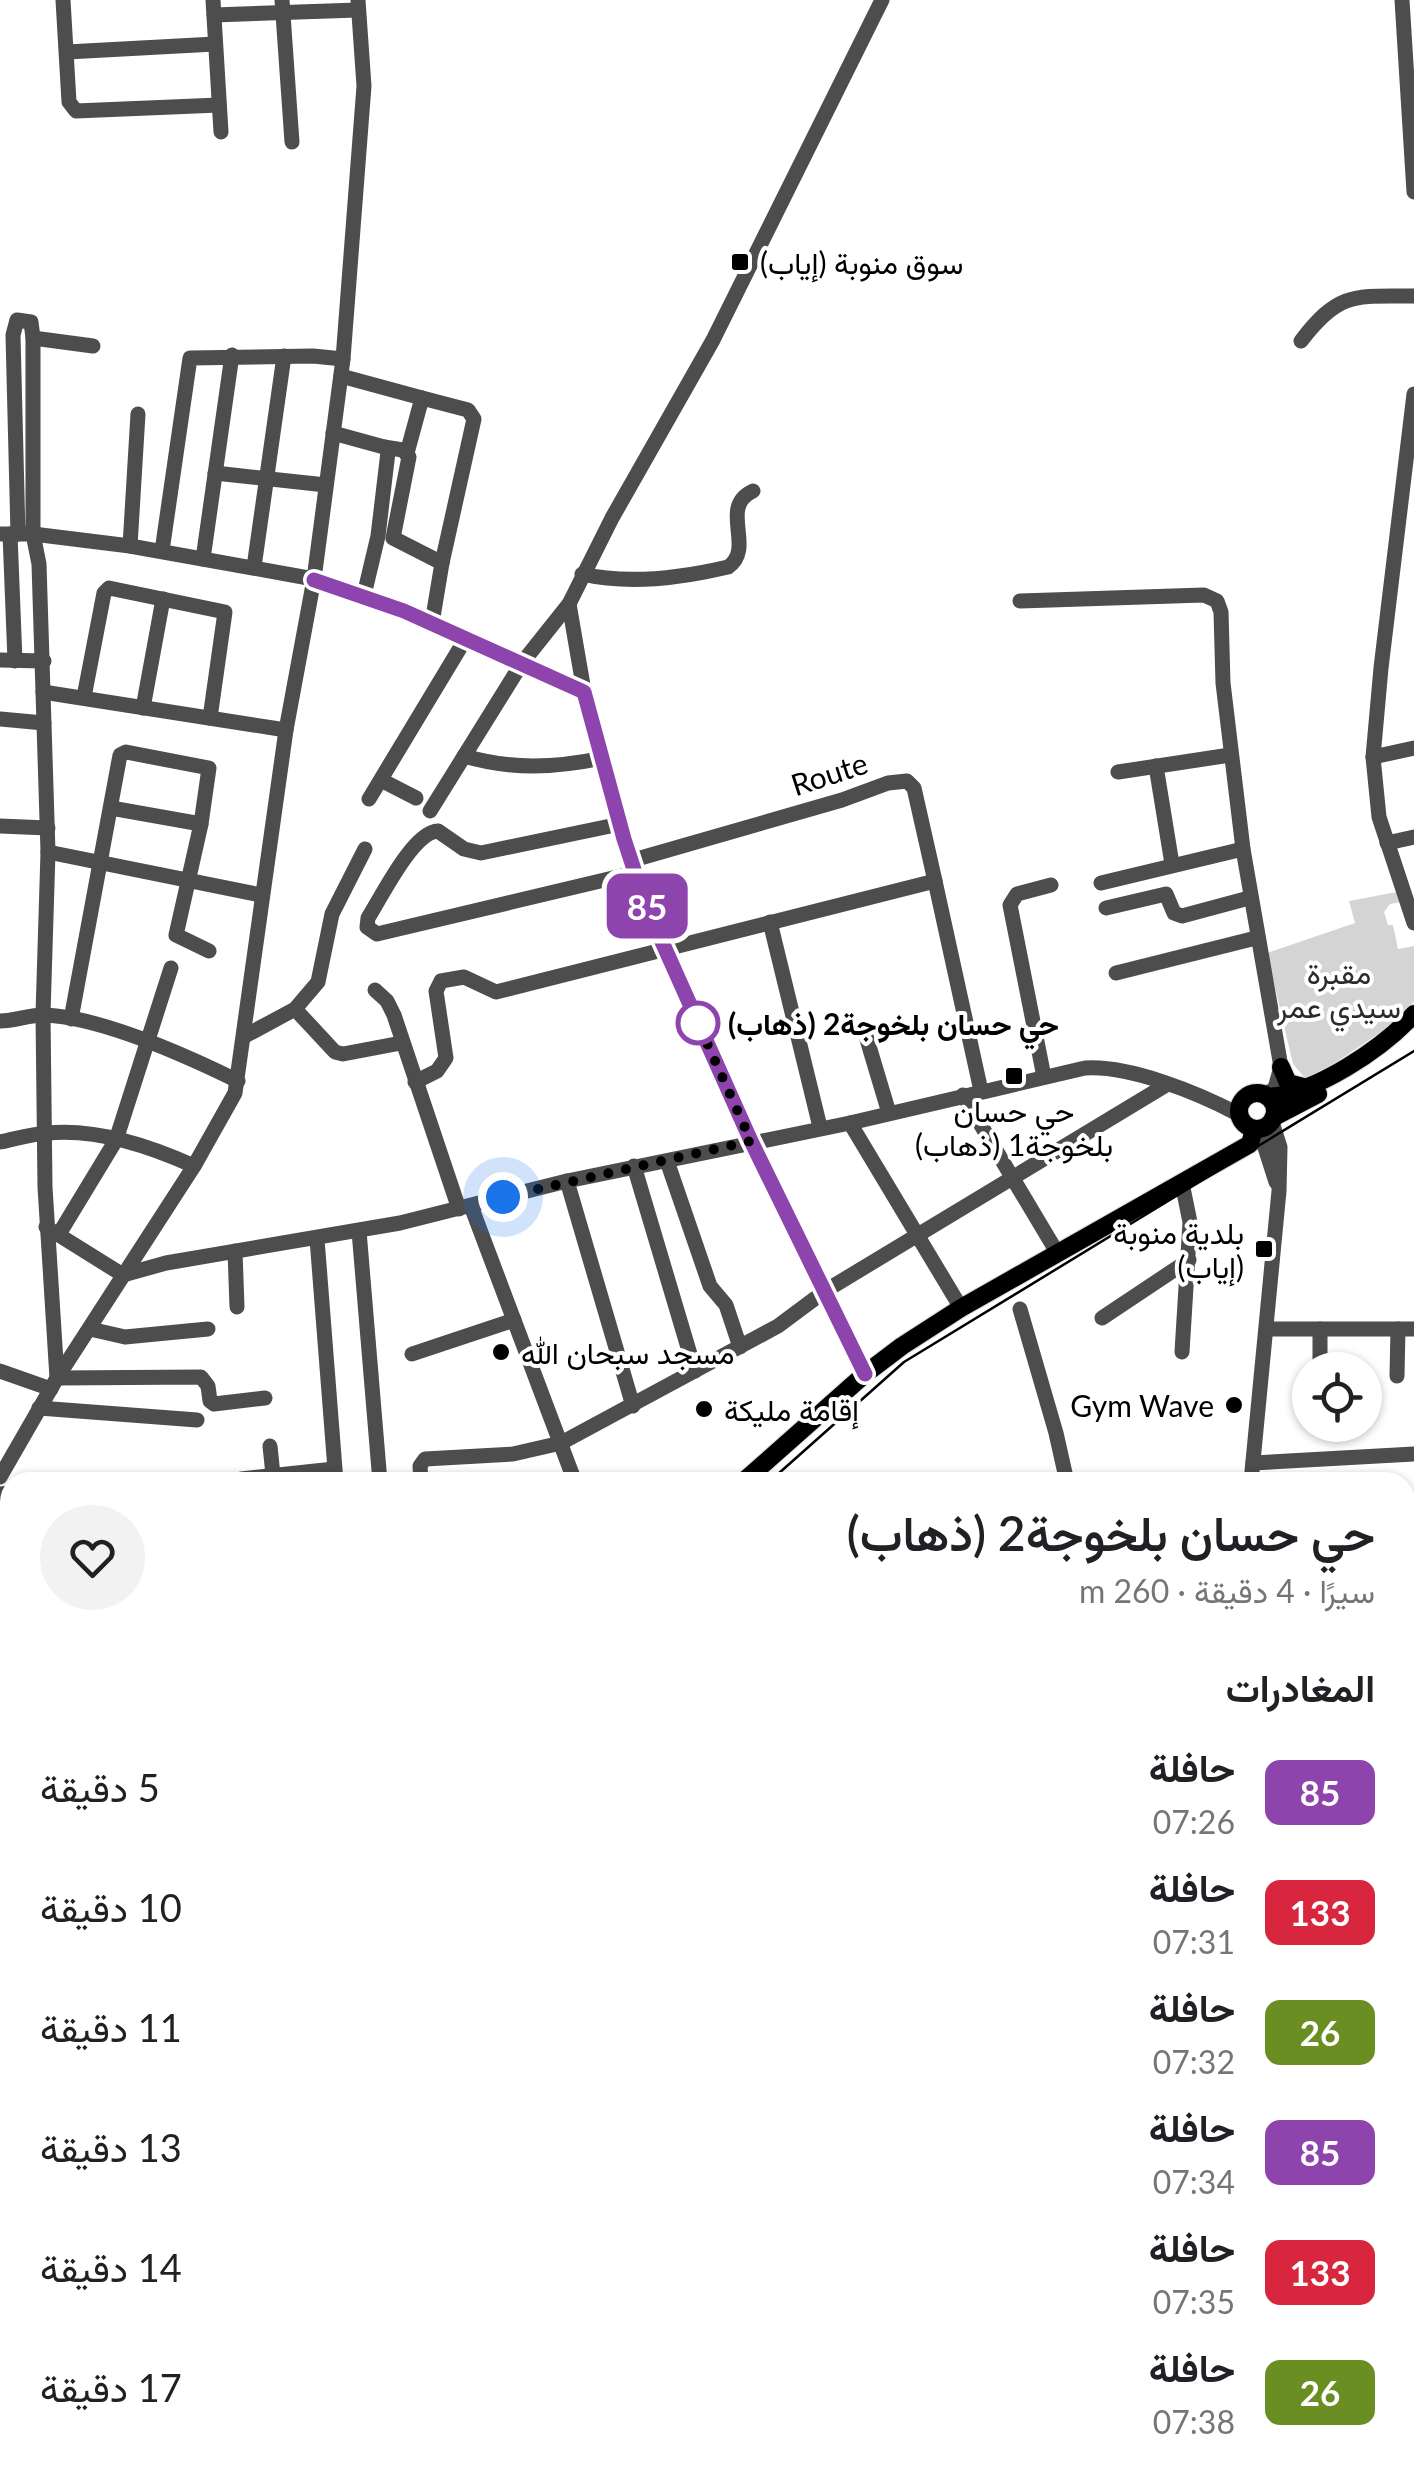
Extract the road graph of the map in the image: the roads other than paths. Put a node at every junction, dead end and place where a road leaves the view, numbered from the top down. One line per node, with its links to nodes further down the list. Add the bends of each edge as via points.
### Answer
1 (63, 0): 8 (street)
2 (882, 0): 40 (street, via 713,340)
3 (1402, 0): 12 (street)
4 (358, 5): 5 (street); 19 (street, via 364,86)
5 (283, 6): 6 (street); 11 (street)
6 (214, 8): 7 (street)
7 (215, 44): 8 (street); 9 (street)
8 (66, 52): 9 (street, via 69,102 76,112)
9 (220, 106): 10 (street)
10 (222, 132)
11 (292, 142)
12 (1414, 192)
13 (1414, 296): 15 (street, via 1338,302)
14 (33, 338): 16 (street); 21 (street, via 32,322 15,322); 33 (street)
15 (1302, 341)
16 (93, 346)
17 (232, 355): 18 (street); 28 (street); 36 (street, via 188,360)
18 (284, 356): 19 (street); 29 (street)
19 (342, 368): 22 (street); 24 (street)
20 (1414, 394): 63 (street)
21 (8, 398): 25 (street)
22 (422, 398): 27 (street); 38 (street, via 468,410 474,419)
23 (138, 414): 35 (street)
24 (333, 432): 26 (street); 30 (street)
25 (8, 447): 31 (street)
26 (384, 447): 27 (street); 34 (street)
27 (407, 453): 34 (street)
28 (215, 473): 29 (street); 37 (street)
29 (267, 480): 30 (street); 39 (street)
30 (326, 485): 41 (street)
31 (8, 486): 33 (street)
32 (753, 491): 40 (street, via 738,506 740,550 728,567 653,578)
33 (15, 534): 35 (street); 46 (street); 50 (street, via 39,564)
34 (385, 537): 38 (street); 42 (street)
35 (130, 546): 36 (street)
36 (162, 551): 37 (street)
37 (203, 559): 39 (street)
38 (442, 563): 47 (street)
39 (254, 567): 41 (street)
40 (582, 574): 45 (street)
41 (314, 580): 42 (street); 59 (street)
42 (364, 596): 47 (street)
43 (163, 599): 54 (street, via 106,590); 55 (street); 56 (street, via 225,612)
44 (1020, 601): 61 (street, via 1204,595 1217,601)
45 (569, 604): 51 (street); 53 (street)
46 (6, 619): 49 (street)
47 (432, 623): 48 (street)
48 (466, 638): 51 (street); 67 (street)
49 (8, 661): 50 (street)
50 (44, 662): 52 (street)
51 (522, 663): 53 (street); 62 (street)
52 (43, 692): 54 (street); 58 (street)
53 (584, 692): 64 (street)
54 (84, 698): 55 (street)
55 (143, 708): 56 (street)
56 (210, 718): 59 (street)
57 (0, 719): 58 (street)
58 (44, 723): 75 (street)
59 (286, 730): 87 (street)
60 (1414, 748): 63 (street)
61 (1230, 755): 65 (street); 79 (street)
62 (464, 756): 64 (street, via 519,768); 71 (street)
63 (1373, 756): 77 (street)
64 (603, 758): 73 (street)
65 (1156, 766): 66 (street); 82 (street)
66 (1118, 772)
67 (382, 780): 68 (street); 69 (street)
68 (416, 798)
69 (370, 799)
70 (111, 808): 72 (street); 72 (street, via 120,755 126,752 204,765 210,773); 81 (street)
71 (430, 811)
72 (201, 824): 84 (street)
73 (620, 824): 83 (street); 83 (street, via 481,853 428,832 367,928 377,934)
74 (0, 826): 75 (street)
75 (48, 828): 80 (street)
76 (1414, 837): 77 (street)
77 (1387, 843): 90 (street)
78 (364, 849): 97 (street, via 336,902 318,982)
79 (1242, 849): 82 (street); 88 (street)
80 (48, 852): 81 (street); 98 (street)
81 (102, 862): 84 (street); 100 (street)
82 (1172, 864): 88 (street, via 1108,881 1114,906 1166,894 1182,916)
83 (632, 867): 85 (street, Route, via 906,781 914,788); 93 (street)
84 (188, 880): 87 (street); 92 (street, via 176,935)
85 (935, 882): 89 (street); 113 (street)
86 (1051, 885): 108 (street, via 1016,894 1010,905)
87 (261, 895): 104 (street)
88 (1249, 898): 91 (street)
89 (770, 922): 93 (street); 119 (street)
90 (1414, 923)
91 (1256, 938): 95 (street); 107 (street)
92 (209, 950)
93 (666, 951): 110 (street, via 496,992 464,977 441,981 436,996 446,1058); 122 (street)
94 (171, 968): 105 (street)
95 (1116, 973)
96 (375, 990): 106 (street, via 391,1007)
97 (296, 1008): 104 (street); 106 (street, via 343,1054)
98 (42, 1014): 100 (street); 101 (street); 120 (street)
99 (1414, 1014): 112 (main road)
100 (71, 1019): 105 (street)
101 (0, 1021)
102 (863, 1026): 116 (street)
103 (1414, 1030): 118 (main road, via 1364,1068)
104 (244, 1036): 109 (street)
105 (146, 1041): 109 (street); 121 (street)
106 (401, 1042): 110 (street)
107 (1281, 1067): 112 (main road, via 1288,1082); 115 (street)
108 (1044, 1077): 111 (street, via 1106,1068); 113 (street)
109 (238, 1081): 126 (street)
110 (415, 1082): 132 (street)
111 (1166, 1085): 118 (street); 128 (street)
112 (1308, 1088): 115 (main road)
113 (981, 1090): 114 (street)
114 (963, 1096): 116 (street); 128 (street)
115 (1267, 1096): 118 (main road, via 1275,1109); 118 (main road, via 1256,1092)
116 (889, 1113): 117 (street)
117 (850, 1123): 119 (street); 135 (street)
118 (1252, 1123): 124 (main road); 124 (main road); 131 (street); 131 (street, via 1280,1147)
119 (820, 1127): 122 (street)
120 (44, 1132): 121 (street); 123 (street); 133 (street)
121 (116, 1140): 126 (street); 133 (street)
122 (751, 1141): 125 (street); 141 (street)
123 (0, 1142)
124 (1229, 1157): 130 (main road)
125 (667, 1160): 127 (street); 152 (street, via 710,1286 726,1305)
126 (194, 1166): 140 (street)
127 (634, 1166): 129 (street); 157 (street)
128 (1011, 1179): 135 (street); 138 (street)
129 (567, 1181): 132 (street); 162 (street)
130 (1182, 1183): 138 (main road); 139 (street)
131 (1279, 1191): 149 (street)
132 (465, 1207): 134 (street); 146 (street)
133 (52, 1231): 140 (street); 160 (street)
134 (358, 1231): 136 (street); 172 (street)
135 (917, 1236): 141 (street); 143 (street)
136 (317, 1239): 137 (street); 171 (street)
137 (235, 1251): 140 (street); 142 (street)
138 (1058, 1254): 143 (main road)
139 (1188, 1260): 145 (street); 153 (street)
140 (124, 1276): 147 (street)
141 (825, 1291): 152 (street); 158 (street)
142 (237, 1307)
143 (961, 1308): 158 (main road)
144 (1020, 1309): 176 (street)
145 (1102, 1318)
146 (514, 1320): 155 (street); 165 (street)
147 (90, 1329): 148 (street, via 125,1337); 160 (street)
148 (208, 1329)
149 (1267, 1329): 150 (street); 168 (street)
150 (1320, 1329): 151 (street); 154 (street)
151 (1406, 1329): 159 (street)
152 (740, 1347): 157 (street)
153 (1182, 1352)
154 (1320, 1352)
155 (412, 1354)
156 (0, 1370): 160 (street)
157 (695, 1372): 162 (street)
158 (865, 1374): 175 (main road)
159 (1397, 1376)
160 (54, 1383): 161 (street, via 201,1377 214,1404); 163 (street)
161 (265, 1398)
162 (633, 1406): 165 (street)
163 (39, 1408): 164 (street); 169 (street)
164 (197, 1420)
165 (561, 1443): 173 (street, via 513,1454 426,1459); 174 (street)
166 (270, 1446): 170 (street)
167 (1414, 1454): 168 (street)
168 (1253, 1464): 177 (street)
169 (2, 1472)
170 (273, 1472)
171 (335, 1472)
172 (379, 1472)
173 (420, 1472)
174 (571, 1472)
175 (754, 1472)
176 (1065, 1472)
177 (1252, 1472)

